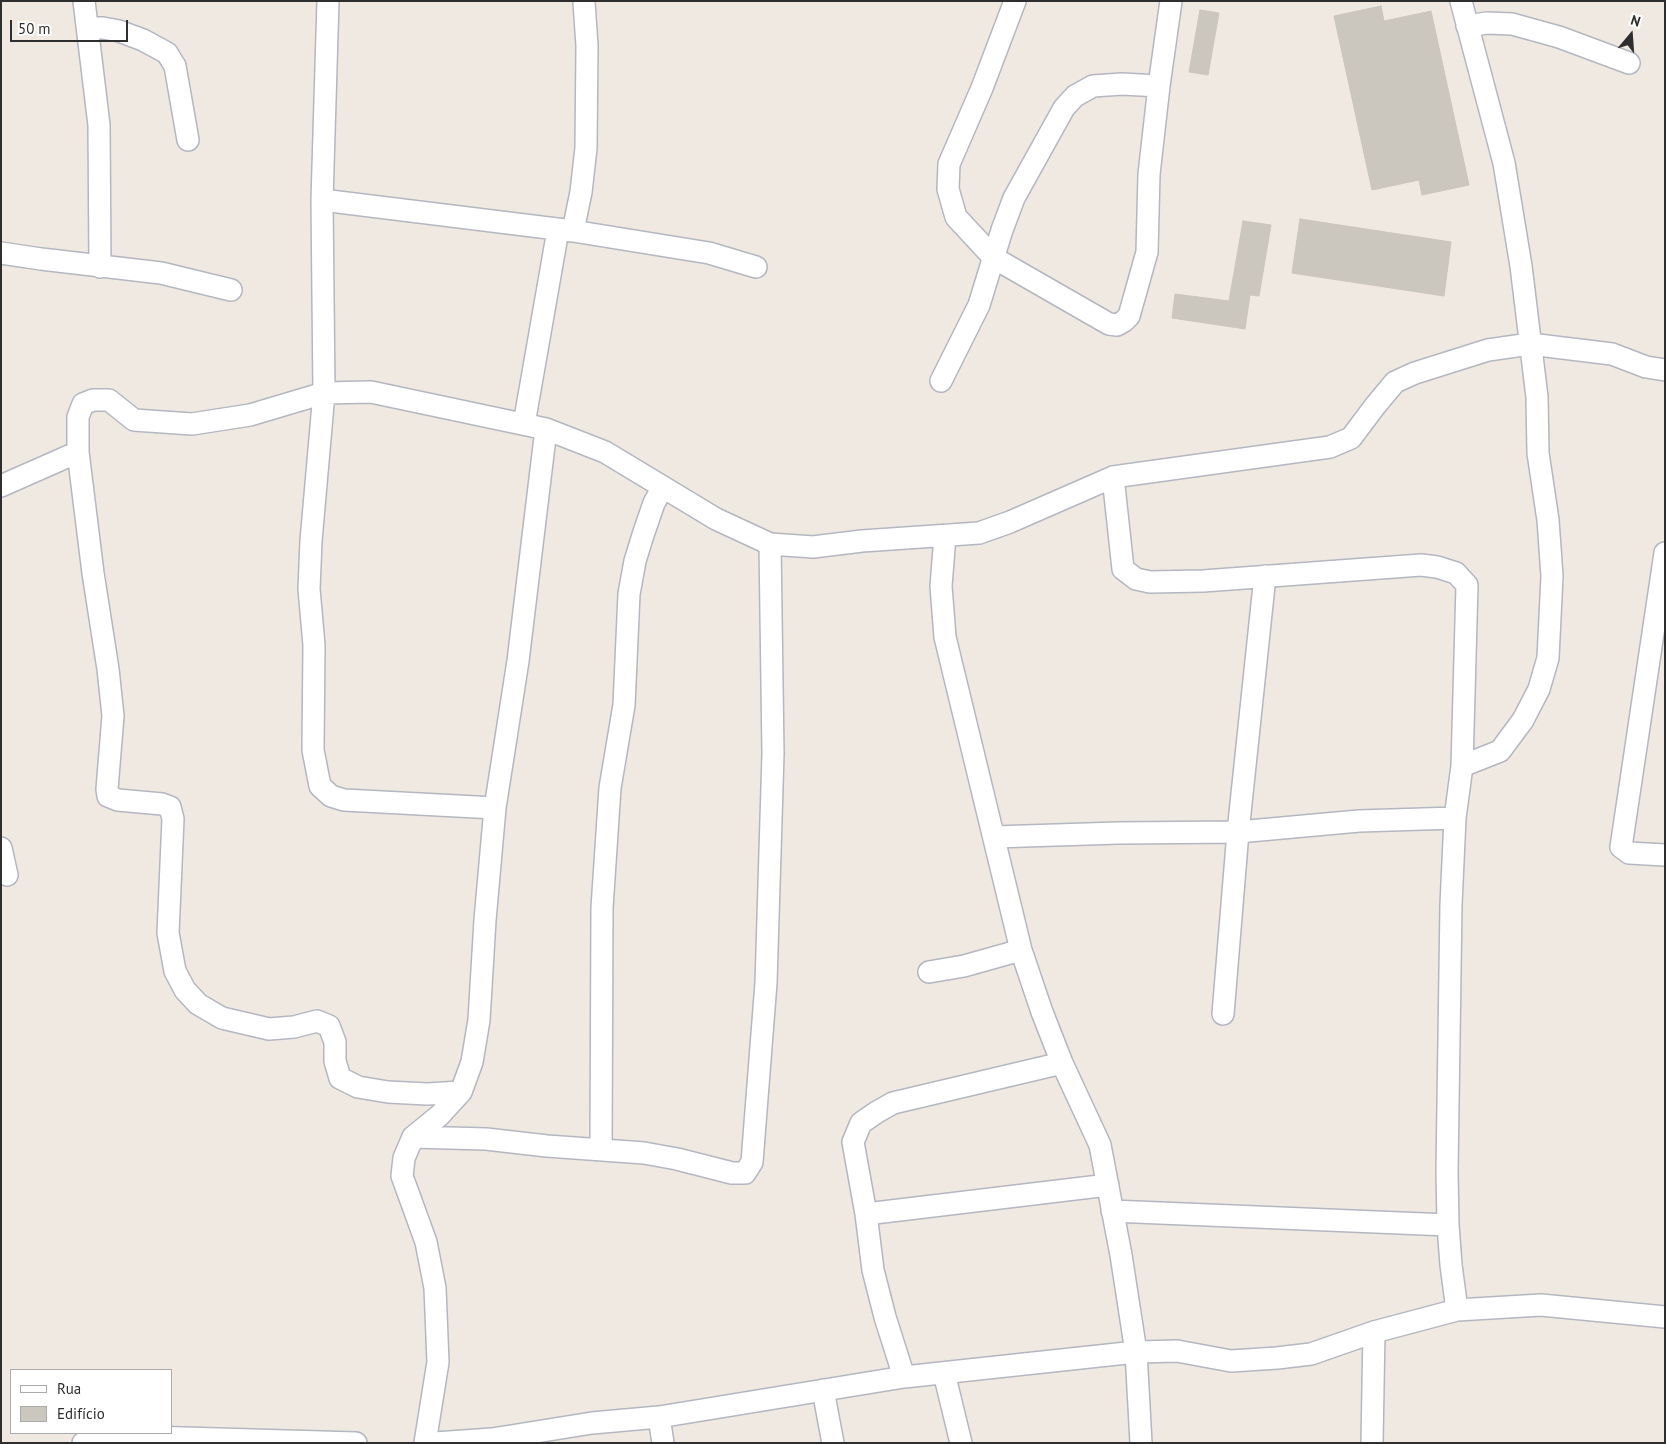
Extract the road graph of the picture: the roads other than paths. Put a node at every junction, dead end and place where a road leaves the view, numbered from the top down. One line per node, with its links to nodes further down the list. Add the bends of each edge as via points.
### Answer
1 (84, 1): 8 (street)
2 (328, 1): 12 (street)
3 (1015, 1): 15 (street, via 949,164 948,189 956,217)
4 (1171, 1): 10 (street)
5 (1461, 1): 7 (street)
6 (584, 2): 13 (street, via 586,148 581,192)
7 (1467, 26): 9 (street, via 1512,24 1559,37); 19 (street, via 1504,163)
8 (88, 28): 11 (street, via 119,31 167,53 175,66); 16 (street, via 99,125)
9 (1628, 63)
10 (1159, 86): 15 (street, via 1094,86 1075,96 1064,108 1014,198); 15 (street, via 1149,174 1147,252 1129,316 1117,325 1109,324)
11 (188, 140)
12 (322, 200): 13 (street); 22 (street)
13 (566, 230): 17 (street, via 709,253); 23 (street)
14 (1, 253): 16 (street)
15 (994, 258): 21 (street, via 978,305)
16 (100, 267): 18 (street, via 161,273)
17 (756, 267)
18 (231, 290)
19 (1530, 344): 20 (street, via 1612,354 1646,367); 26 (street, via 1488,350 1415,372 1395,382 1351,438 1330,447); 33 (street, via 1538,397 1538,453 1552,576 1548,658 1539,689 1523,720 1500,751)
20 (1665, 370)
21 (942, 381)
22 (324, 393): 23 (street, via 371,392); 25 (street, via 250,415 192,424 134,420 109,400 93,400 83,404 78,417); 34 (street, via 309,589 314,645 313,750 320,786 331,796 344,800)
23 (524, 424): 24 (street)
24 (546, 429): 28 (street, via 605,452); 34 (street, via 518,661)
25 (78, 452): 27 (street); 45 (street, via 113,716 108,796 170,807 173,819 168,933 175,971 185,990 198,1004 222,1018 269,1028 294,1027 317,1021 329,1026 335,1042 335,1061 340,1078 358,1087 427,1094)
26 (1113, 477): 29 (street, via 979,533); 32 (street, via 1124,568 1136,579 1186,582)
27 (1, 486)
28 (663, 487): 30 (street); 47 (street, via 643,534 629,594 624,705 610,788 602,908)
29 (944, 536): 30 (street, via 813,548); 37 (street, via 941,586 945,637)
30 (770, 544): 47 (street, via 773,754 766,983 752,1162 745,1173 732,1173 677,1159)
31 (1665, 553): 39 (street, via 1621,842 1621,848 1629,853)
32 (1265, 576): 33 (street, via 1421,565 1456,573 1467,585); 36 (street)
33 (1462, 766): 35 (street)
34 (495, 808): 45 (street, via 479,1020 472,1062)
35 (1455, 818): 36 (street, via 1359,821); 51 (street, via 1451,905)
36 (1238, 832): 37 (street); 43 (street)
37 (994, 837): 41 (street)
38 (1, 848): 40 (street)
39 (1665, 855)
40 (7, 875)
41 (1022, 950): 42 (street); 44 (street)
42 (929, 972)
43 (1223, 1014)
44 (1062, 1063): 48 (street, via 1100,1145); 50 (street, via 893,1103 861,1123 853,1142)
45 (461, 1092): 46 (street)
46 (413, 1137): 47 (street, via 486,1139); 64 (street, via 404,1158 402,1176 426,1242 435,1288 438,1331 438,1362)
47 (601, 1149)
48 (1108, 1185): 49 (street); 50 (street)
49 (1112, 1211): 51 (street); 55 (street)
50 (866, 1214): 57 (street, via 873,1270)
51 (1448, 1225): 52 (street)
52 (1457, 1310): 53 (street, via 1541,1305); 54 (street)
53 (1665, 1317)
54 (1374, 1332): 55 (street, via 1311,1354 1277,1358 1231,1360 1177,1352); 70 (street)
55 (1136, 1352): 56 (street); 69 (street)
56 (944, 1373): 57 (street); 68 (street)
57 (904, 1378): 58 (street)
58 (823, 1390): 59 (street); 67 (street)
59 (659, 1417): 61 (street, via 592,1423); 66 (street)
60 (150, 1440): 62 (street); 63 (street)
61 (492, 1441): 65 (street)
62 (84, 1443)
63 (356, 1443)
64 (425, 1443)
65 (435, 1443)
66 (663, 1443)
67 (833, 1443)
68 (961, 1443)
69 (1142, 1443)
70 (1372, 1443)

